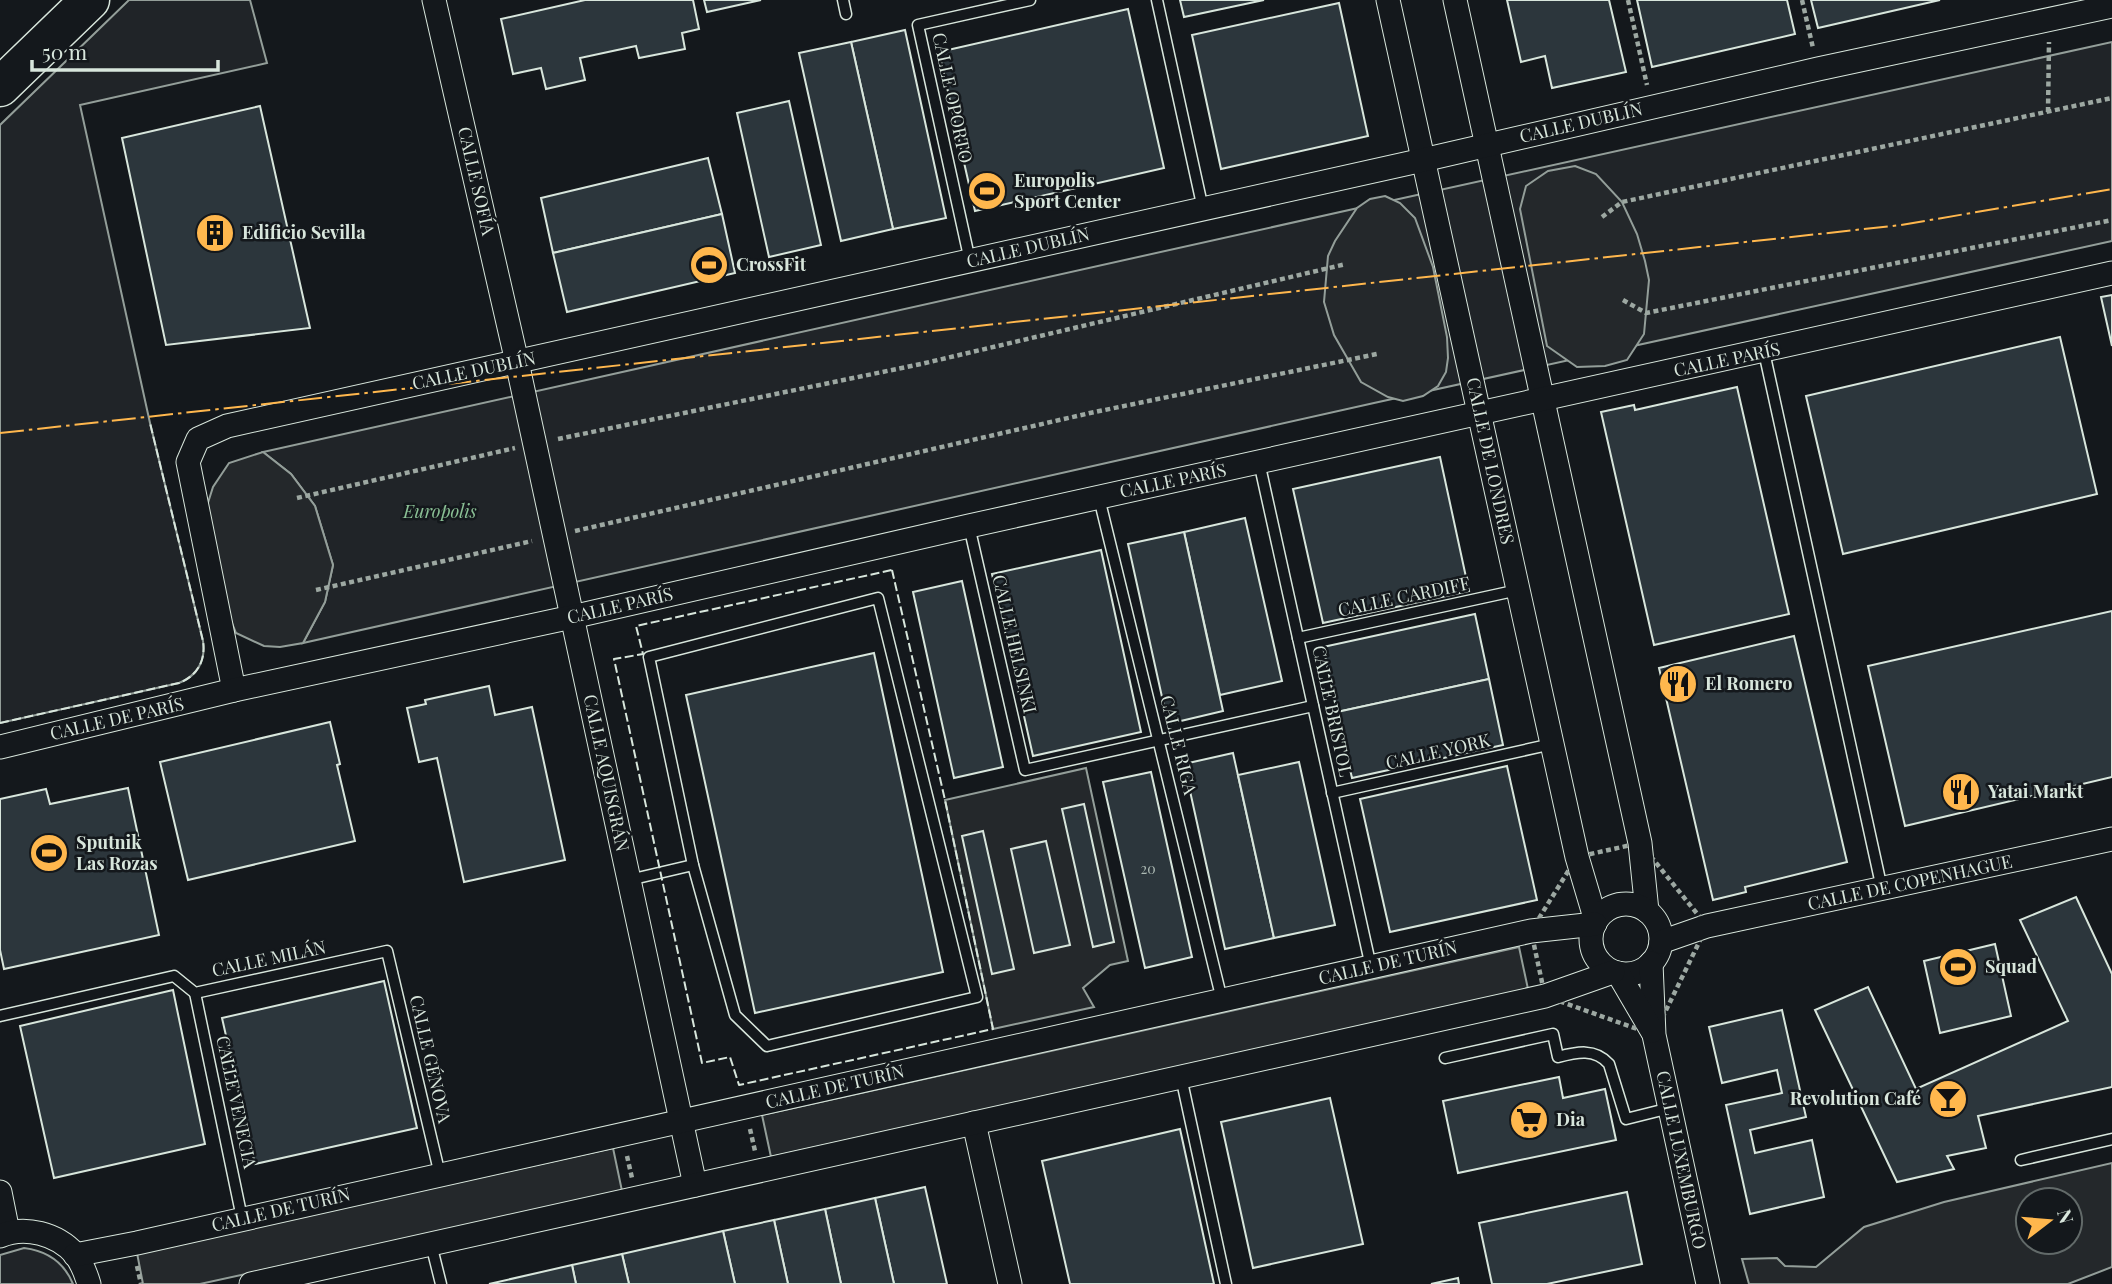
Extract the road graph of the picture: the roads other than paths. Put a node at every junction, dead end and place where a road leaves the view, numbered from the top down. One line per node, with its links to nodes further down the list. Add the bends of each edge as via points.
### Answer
1 (90, 0): 10 (highway)
2 (434, 0): 17 (street, CALLE SOFÍA)
3 (844, 0): 9 (lane)
4 (1030, 0): 14 (lane, CALLE OPORTO, via 918,25)
5 (1157, 0): 13 (lane)
6 (1388, 0): 12 (street, CALLE DE LONDRES)
7 (1455, 0): 11 (street)
8 (2112, 6): 11 (street, CALLE DUBLÍN)
9 (846, 14)
10 (0, 87)
11 (1487, 146): 12 (street, CALLE DUBLÍN); 18 (street)
12 (1423, 160): 13 (street, CALLE DUBLÍN); 19 (street, CALLE DE LONDRES)
13 (1203, 209): 14 (street, CALLE DUBLÍN)
14 (970, 261): 17 (street, CALLE DUBLÍN)
15 (2112, 274): 16 (street, CALLE PARÍS)
16 (1764, 352): 18 (street, CALLE PARÍS); 35 (lane)
17 (517, 362): 24 (street, CALLE AQUISGRÁN); 26 (street, CALLE DUBLÍN, via 227,426 198,439 188,462)
18 (1542, 400): 19 (street, CALLE PARÍS); 37 (street)
19 (1479, 414): 20 (street, CALLE PARÍS); 23 (street, CALLE DE LONDRES)
20 (1259, 463): 21 (street, CALLE PARÍS); 25 (lane, CALLE BRISTOL)
21 (1099, 498): 22 (street, CALLE PARÍS); 28 (lane, CALLE RIGA)
22 (969, 526): 24 (street, CALLE PARÍS); 28 (lane, CALLE HELSINKI, via 1025,770)
23 (1518, 590): 25 (lane, CALLE CARDIFF); 29 (street, CALLE DE LONDRES)
24 (572, 617): 26 (street, CALLE PARÍS); 34 (street, CALLE AQUISGRÁN)
25 (1298, 638): 27 (lane, CALLE BRISTOL)
26 (234, 691): 30 (street, CALLE DE PARÍS)
27 (1313, 706): 28 (lane); 31 (lane, CALLE BRISTOL)
28 (1159, 741): 43 (lane, CALLE RIGA)
29 (1552, 744): 31 (lane, CALLE YORK); 36 (street, CALLE DE LONDRES)
30 (0, 747)
31 (1332, 793): 40 (lane, CALLE BRISTOL)
32 (2112, 838): 35 (street, CALLE DE COPENHAGUE)
33 (693, 865): 33 (lane, via 649,657 878,598 976,997 767,1046 735,1015); 34 (lane)
34 (629, 880): 49 (street, CALLE AQUISGRÁN)
35 (1882, 890): 37 (street, CALLE DE COPENHAGUE, via 1707,926)
36 (1595, 922): 37 (street, via 1606,910 1634,905); 40 (street, CALLE DE TURÍN, via 1531,931); 41 (street, via 1591,935 1596,957)
37 (1654, 924): 39 (street, via 1658,954)
38 (387, 951): 42 (lane, CALLE MILÁN); 53 (lane, CALLE GÉNOVA)
39 (1651, 963): 41 (street, via 1642,971); 45 (street, CALLE LUXEMBURGO)
40 (1371, 967): 43 (street, CALLE DE TURÍN)
41 (1616, 973): 45 (street, CALLE LUXEMBURGO); 47 (street, via 1545,996)
42 (195, 993): 44 (lane, CALLE MILÁN, via 174,976); 56 (lane, CALLE VENECIA)
43 (1222, 1000): 49 (street, CALLE DE TURÍN)
44 (0, 1016)
45 (1654, 1035): 48 (street, CALLE LUXEMBURGO)
46 (1446, 1058): 48 (lane, via 1553,1034 1558,1057 1585,1052 1603,1057 1626,1119)
47 (1181, 1077): 50 (street); 64 (lane)
48 (1670, 1108): 65 (street, CALLE LUXEMBURGO)
49 (681, 1121): 53 (street, CALLE DE TURÍN); 54 (street, CALLE AQUISGRÁN)
50 (974, 1123): 54 (street); 63 (street)
51 (2112, 1139): 52 (lane)
52 (2021, 1160)
53 (440, 1175): 56 (street, CALLE DE TURÍN)
54 (695, 1185): 58 (street)
55 (0, 1192): 57 (street)
56 (242, 1219): 59 (street, CALLE DE TURÍN)
57 (4, 1234): 59 (street, via 33,1231 56,1239)
58 (431, 1244): 61 (street); 62 (lane)
59 (75, 1255): 60 (street)
60 (89, 1284)
61 (251, 1284)
62 (441, 1284)
63 (1010, 1284)
64 (1226, 1284)
65 (1708, 1284)

